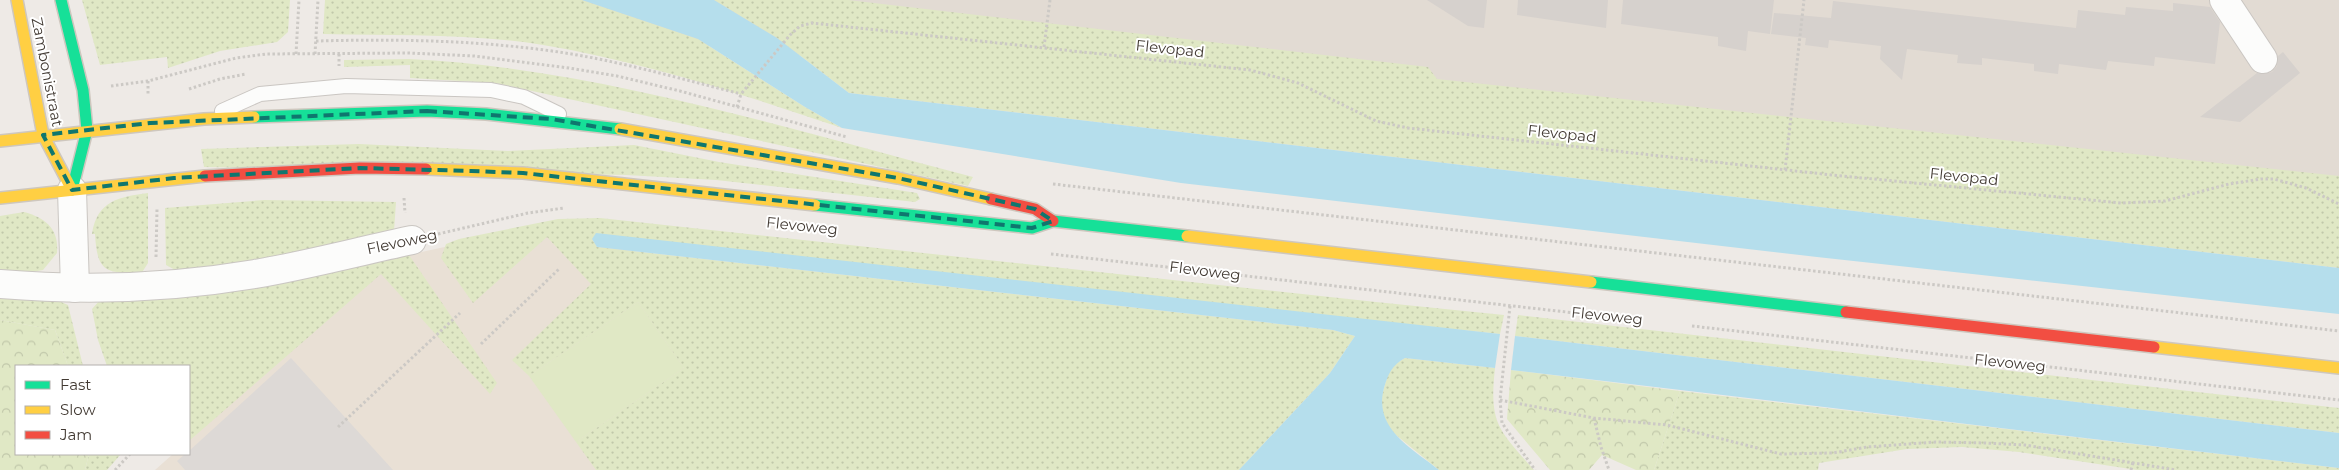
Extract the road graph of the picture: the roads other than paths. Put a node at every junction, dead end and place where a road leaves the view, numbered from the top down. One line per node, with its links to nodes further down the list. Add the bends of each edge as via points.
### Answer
1 (17, 0): 8 (main road, Zambonistraat)
2 (61, 0): 7 (main road, Zambonistraat, via 83,90)
3 (2224, 0): 4 (street)
4 (2263, 59)
5 (204, 119): 6 (main road, Flevoweg, via 427,111); 6 (lane, Flevoweg, via 260,94 346,86 491,90 524,97); 7 (main road, Flevoweg)
6 (576, 122): 12 (main road, Flevoweg, via 888,176 1034,209)
7 (88, 130): 8 (main road, Flevoweg); 10 (main road, Zambonistraat)
8 (43, 135): 9 (main road, Flevoweg); 10 (main road, Zambonistraat)
9 (0, 141)
10 (72, 190): 11 (main road, Flevoweg); 12 (main road, Flevoweg, via 174,178 350,168 471,171 523,173 1032,228); 15 (street)
11 (0, 198)
12 (1053, 221): 16 (main road, Flevoweg)
13 (412, 240): 15 (street, Flevoweg, via 255,274)
14 (0, 284): 15 (street, Flevoweg)
15 (75, 288)
16 (2339, 368)

